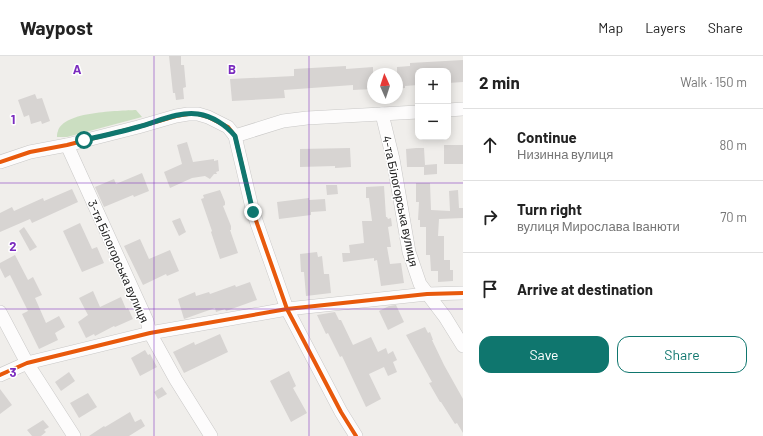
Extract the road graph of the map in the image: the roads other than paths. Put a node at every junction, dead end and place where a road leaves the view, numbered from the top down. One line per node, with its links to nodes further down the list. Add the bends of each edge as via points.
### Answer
1 (463, 109): 2 (street)
2 (451, 110)
3 (415, 112): 4 (street)
4 (382, 114): 5 (street, via 283,121); 9 (street, 4-та Білогорська вулиця, via 393,159 409,252)
5 (235, 136): 6 (street, via 228,127 198,114 176,116); 10 (street, via 253,212)
6 (67, 145): 7 (street, via 30,152); 12 (street, 3-тя Білогорська вулиця, via 147,321)
7 (0, 162)
8 (463, 293): 9 (street)
9 (426, 294): 10 (street); 13 (street, 4-та Білогорська вулиця, via 445,317)
10 (287, 309): 12 (street); 18 (street)
11 (0, 312): 14 (street)
12 (150, 334): 14 (street); 16 (street, 3-тя Білогорська вулиця)
13 (463, 346)
14 (27, 364): 15 (street); 17 (street)
15 (0, 375)
16 (208, 435)
17 (74, 436)
18 (356, 436)

